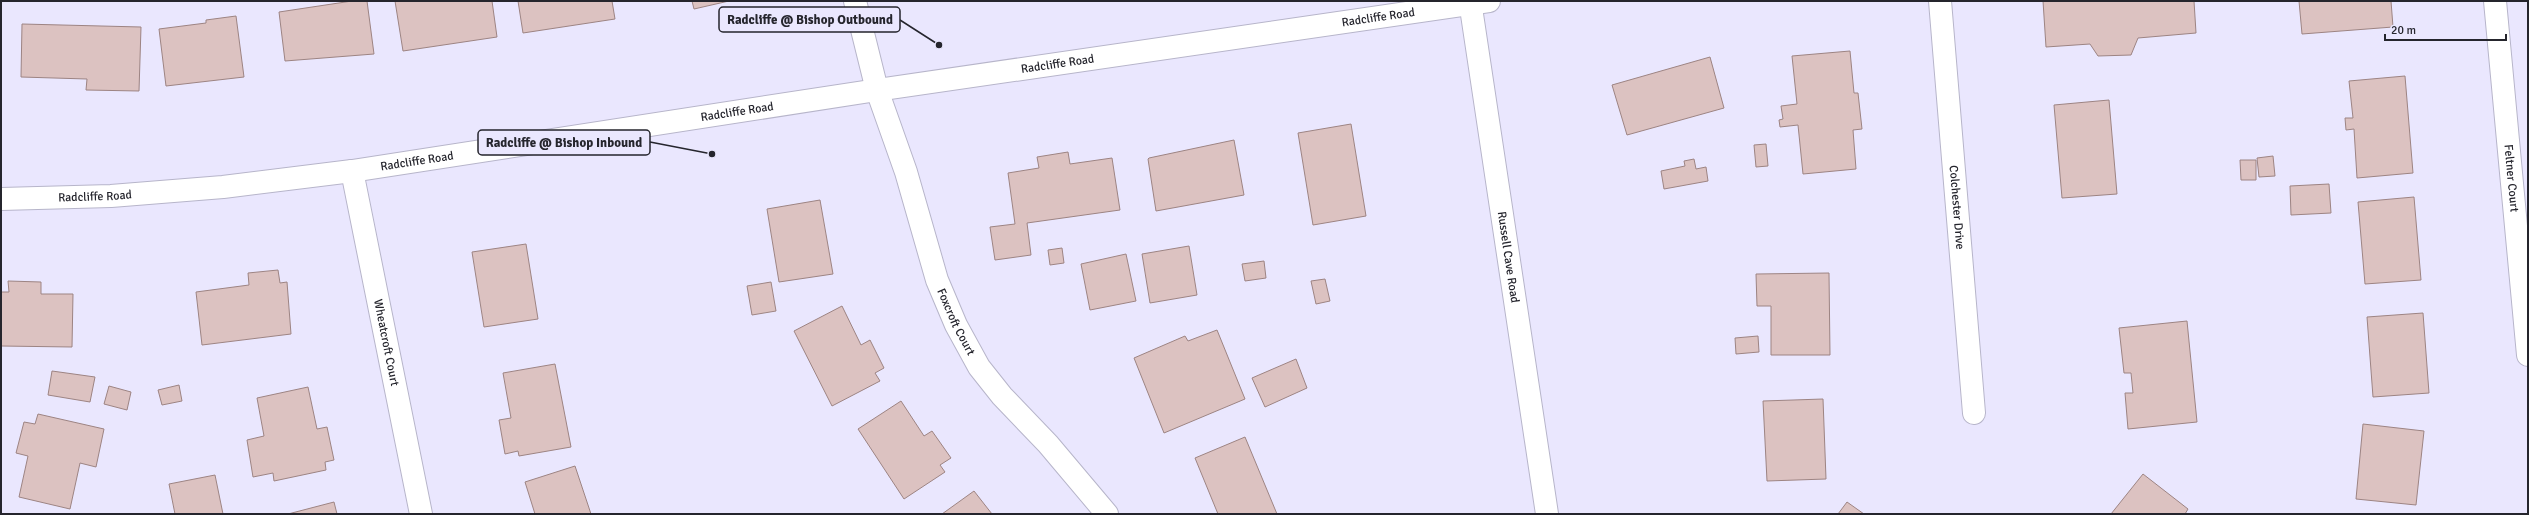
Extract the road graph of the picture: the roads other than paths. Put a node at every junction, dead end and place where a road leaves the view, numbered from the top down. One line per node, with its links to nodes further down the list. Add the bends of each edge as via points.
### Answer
1 (855, 1): 5 (street, Foxcroft Court)
2 (1940, 1): 9 (street, Colchester Drive)
3 (2495, 1): 8 (street, Feltner Court)
4 (1477, 2): 5 (street, Radcliffe Road); 12 (street, Russell Cave Road)
5 (877, 90): 6 (street, Radcliffe Road); 11 (street, Foxcroft Court, via 906,172 937,280 956,325 976,361 1002,396 1048,444)
6 (352, 172): 7 (street, Radcliffe Road, via 223,187 111,196); 10 (street, Wheatcroft Court)
7 (1, 199)
8 (2528, 355)
9 (1974, 413)
10 (421, 514)
11 (1107, 514)
12 (1547, 514)

